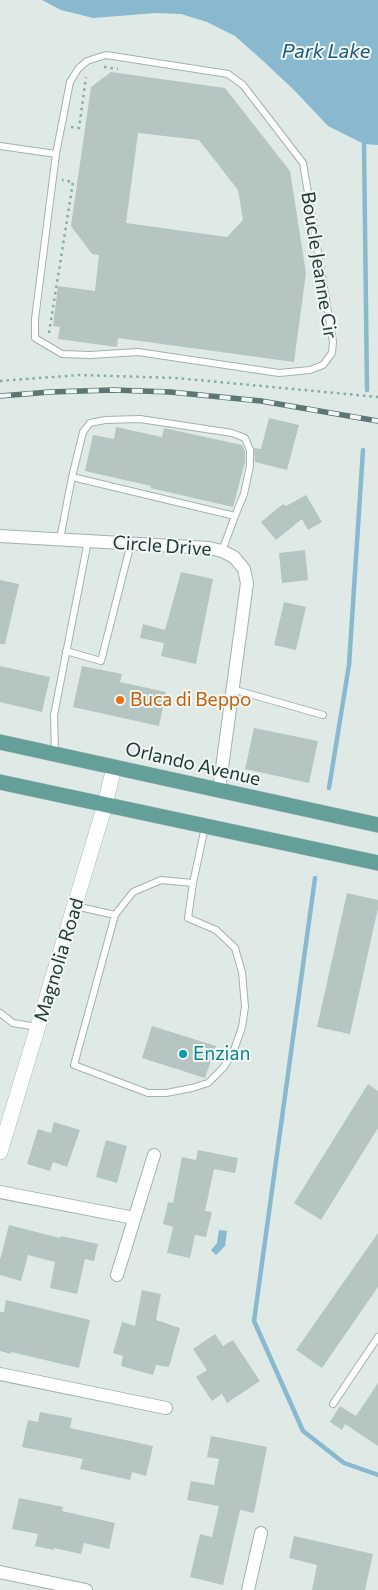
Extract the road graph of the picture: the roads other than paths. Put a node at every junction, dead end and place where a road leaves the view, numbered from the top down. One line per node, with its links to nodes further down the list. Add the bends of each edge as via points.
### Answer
1 (0, 146): 2 (lane)
2 (56, 154): 2 (lane, Boucle Jeanne Cir, via 35,338 62,354 138,352 279,372 310,370 323,364 332,353 333,342 303,163 243,84 228,74 106,55 87,61 70,82)
3 (72, 477): 4 (lane); 4 (lane, via 82,432 90,423 140,419 232,433 245,438 250,450 244,494); 6 (lane)
4 (235, 516): 9 (lane)
5 (0, 536): 6 (street, Circle Drive)
6 (60, 539): 7 (street, Circle Drive)
7 (88, 541): 8 (street, Circle Drive); 10 (lane)
8 (131, 543): 9 (street, Circle Drive); 10 (lane, via 101,661)
9 (222, 551): 11 (street, Circle Drive, via 234,557 244,569 247,583)
10 (66, 652): 14 (lane, via 54,715)
11 (232, 689): 12 (lane); 17 (street, Circle Drive)
12 (323, 715)
13 (0, 742): 14 (main road, Orlando Avenue)
14 (55, 754): 15 (main road, Orlando Avenue)
15 (114, 767): 17 (main road, Orlando Avenue); 18 (street, Magnolia Road)
16 (0, 782): 18 (main road)
17 (219, 790): 19 (main road, Orlando Avenue)
18 (105, 805): 20 (main road); 23 (street, Magnolia Road)
19 (378, 825)
20 (205, 826): 21 (main road); 22 (lane)
21 (378, 863)
22 (193, 883): 24 (lane, via 160,880 133,892); 24 (lane, via 188,918 216,930 236,948 242,972 242,1027 233,1053 208,1083 178,1091 148,1093 74,1065)
23 (75, 906): 24 (lane); 26 (street, Magnolia Road)
24 (115, 915)
25 (0, 1013): 26 (lane, via 14,1023)
26 (38, 1027): 27 (street, Magnolia Road)
27 (1, 1145)
28 (154, 1155): 30 (street)
29 (0, 1192): 30 (street)
30 (134, 1218): 31 (street)
31 (116, 1275)
32 (378, 1337): 34 (lane)
33 (0, 1374): 35 (street)
34 (333, 1404)
35 (166, 1408)
36 (261, 1533): 39 (street)
37 (0, 1572): 38 (street)
38 (86, 1590)
39 (248, 1590)

